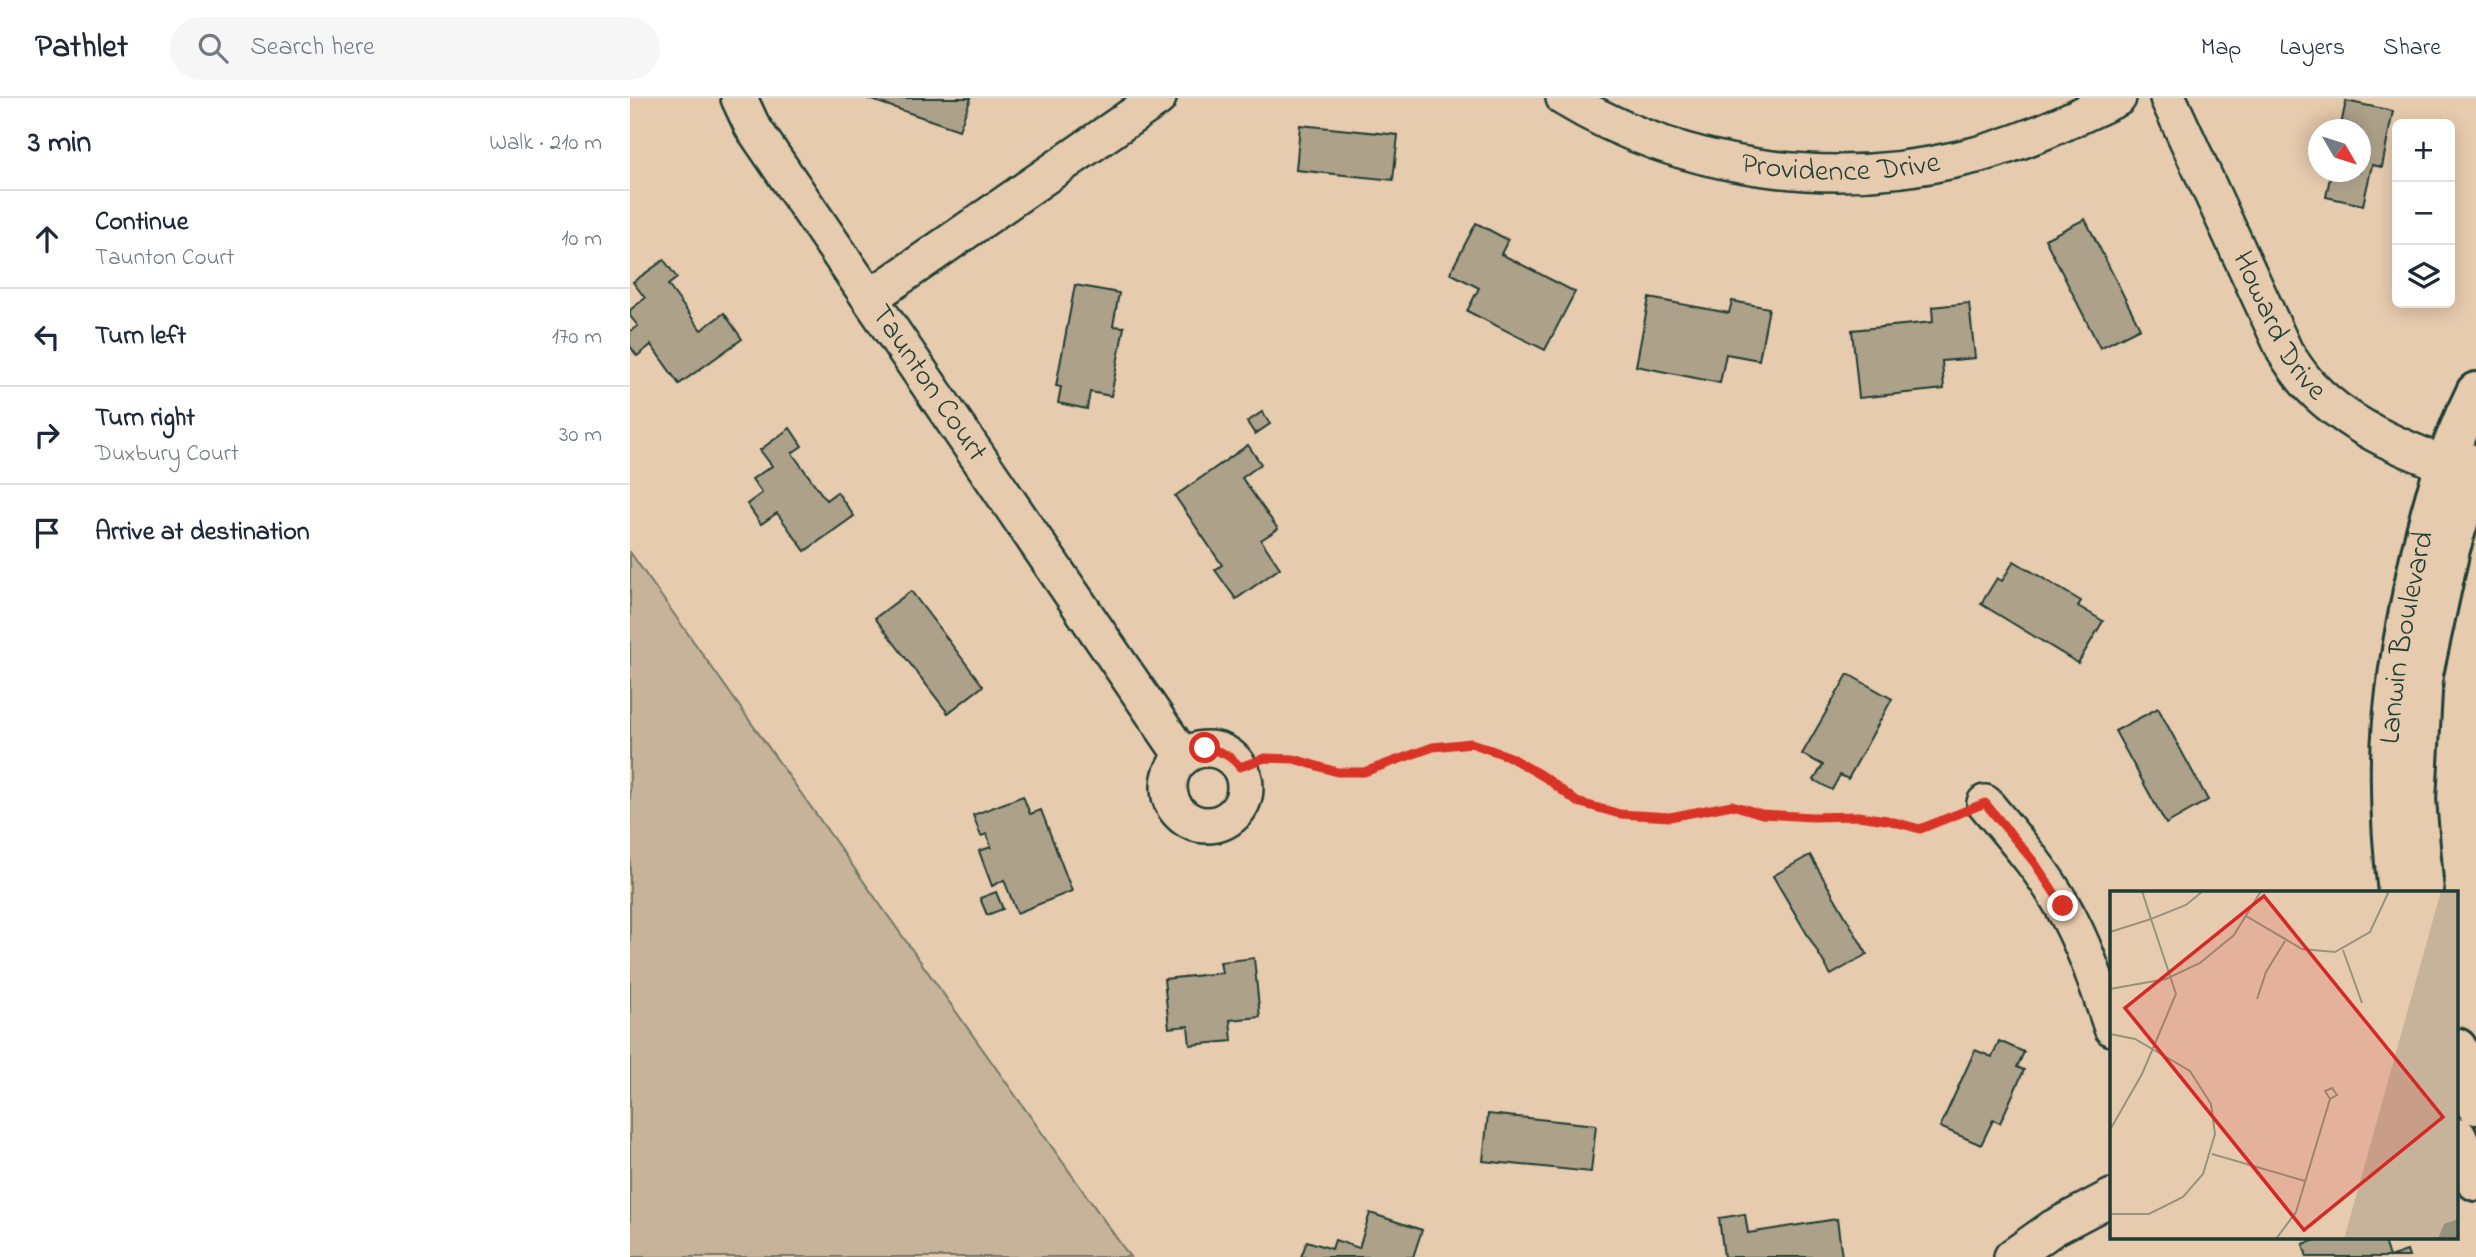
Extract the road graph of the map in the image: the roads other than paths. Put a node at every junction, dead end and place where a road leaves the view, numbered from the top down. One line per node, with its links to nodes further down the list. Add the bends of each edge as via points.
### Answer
1 (738, 98): 6 (street, via 752,126)
2 (1158, 98): 6 (street, Taunton Court)
3 (1564, 98): 4 (street, Providence Drive, via 1646,138 1708,158 1829,173 1894,170 1959,159 2013,144)
4 (2118, 98)
5 (2168, 98): 8 (street, Howard Drive, via 2285,352 2304,378 2340,412 2374,433)
6 (871, 297): 9 (street, Taunton Court)
7 (2476, 392): 8 (street, Lanwin Boulevard)
8 (2467, 470): 11 (street, Lanwin Boulevard, via 2423,536 2399,662 2390,759); 12 (street, Lanwin Boulevard, via 2423,674 2416,800)
9 (1183, 757): 9 (street, via 1169,783 1175,808 1185,818 1219,824 1239,809 1245,780 1231,756 1205,748)
10 (1985, 803): 13 (street, via 2063,906 2086,953)
11 (2398, 891)
12 (2424, 891)
13 (2110, 1022)
14 (2458, 1139): 15 (street)
15 (2476, 1181)
16 (2110, 1198): 17 (street, via 2053,1228)
17 (2012, 1257)

